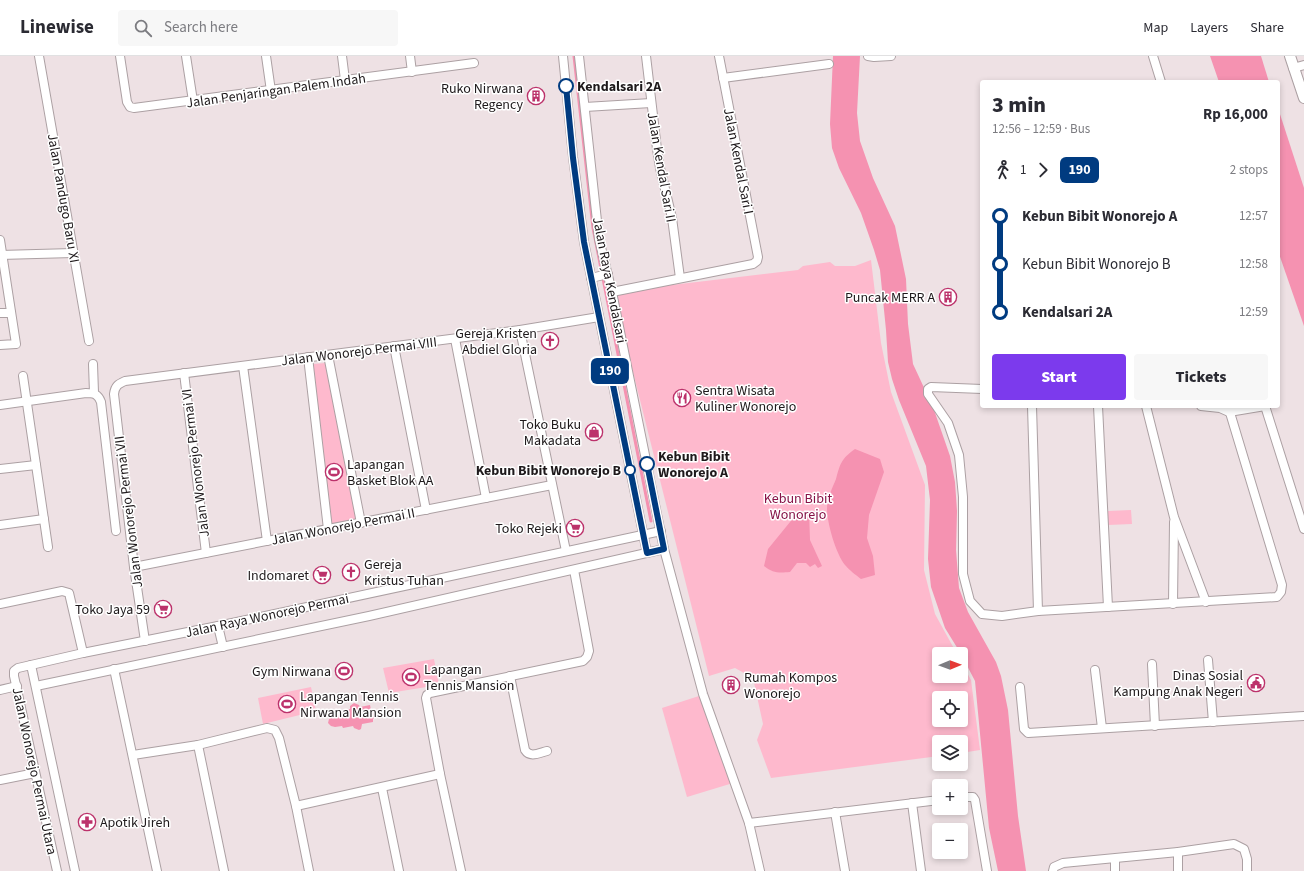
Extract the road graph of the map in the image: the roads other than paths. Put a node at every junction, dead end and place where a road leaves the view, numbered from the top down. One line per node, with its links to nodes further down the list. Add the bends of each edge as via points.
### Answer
1 (39, 56): 29 (street, Jalan Pandugo Baru XI)
2 (120, 56): 25 (street, Jalan Penjaringan Palem Indah, via 130,107)
3 (186, 56): 25 (street)
4 (266, 56): 23 (street)
5 (342, 56): 21 (street)
6 (410, 56): 19 (street)
7 (563, 56): 32 (street, Jalan Raya Kendalsari, via 573,158)
8 (579, 56): 27 (street, Jalan Raya Kendalsari)
9 (646, 56): 26 (street, Jalan Kendal Sari II)
10 (719, 56): 20 (street, Jalan Kendal Sari I)
11 (868, 56): 12 (street)
12 (891, 56)
13 (1152, 56): 22 (street)
14 (1290, 56): 18 (street)
15 (474, 63): 19 (street, Jalan Penjaringan Palem Indah)
16 (829, 64): 20 (street)
17 (1304, 65): 18 (street)
18 (1294, 68): 24 (street)
19 (412, 72): 21 (street, Jalan Penjaringan Palem Indah)
20 (723, 78): 33 (street, Jalan Kendal Sari I, via 758,258 753,264)
21 (345, 80): 23 (street, Jalan Penjaringan Palem Indah)
22 (1160, 80)
23 (271, 91): 25 (street, Jalan Penjaringan Palem Indah)
24 (1304, 98)
25 (193, 101)
26 (651, 103): 27 (street); 33 (street, Jalan Kendal Sari II)
27 (585, 107): 31 (street, Jalan Raya Kendalsari, via 599,239)
28 (0, 240): 30 (street)
29 (73, 253): 30 (street); 40 (street, Jalan Pandugo Baru XI)
30 (1, 255): 36 (street)
31 (608, 274): 32 (street); 34 (street, Jalan Raya Kendalsari)
32 (591, 278): 37 (street, Jalan Raya Kendalsari)
33 (680, 278): 34 (street)
34 (612, 292): 71 (street, Jalan Raya Kendalsari)
35 (0, 313): 36 (street)
36 (11, 313): 41 (street, via 16,344)
37 (599, 317): 38 (street, Jalan Wonorejo Permai VIII); 72 (street, Jalan Raya Kendalsari)
38 (520, 330): 39 (street, Jalan Wonorejo Permai VIII); 61 (street)
39 (455, 339): 42 (street, Jalan Wonorejo Permai VIII); 62 (street)
40 (89, 341)
41 (0, 345)
42 (394, 346): 43 (street, Jalan Wonorejo Permai VIII); 63 (street)
43 (328, 355): 44 (street, Jalan Wonorejo Permai VIII); 66 (street)
44 (308, 357): 46 (street, Jalan Wonorejo Permai VIII); 69 (street)
45 (93, 364): 51 (street)
46 (243, 366): 47 (street, Jalan Wonorejo Permai VIII); 73 (street)
47 (184, 373): 49 (street, Jalan Wonorejo Permai VIII); 77 (street, Jalan Wonorejo Permai VI)
48 (23, 376): 52 (street)
49 (119, 383): 79 (street, Jalan Wonorejo Permai VII, via 114,389 114,394)
50 (980, 389): 85 (street, via 928,389 928,394 948,423 959,455 963,497 963,574 970,601 982,614 1002,616)
51 (94, 393): 52 (street); 70 (street, via 101,402)
52 (26, 402): 53 (street); 59 (street)
53 (0, 405)
54 (1032, 408): 85 (street)
55 (1098, 408): 84 (street)
56 (1147, 408): 64 (street)
57 (1225, 408): 81 (street, via 1282,585 1278,597)
58 (1266, 408): 68 (street)
59 (36, 465): 60 (street); 65 (street)
60 (0, 469)
61 (552, 485): 62 (street, Jalan Wonorejo Permai II); 76 (street)
62 (486, 498): 63 (street, Jalan Wonorejo Permai II)
63 (426, 510): 66 (street, Jalan Wonorejo Permai II)
64 (1174, 517): 81 (street); 83 (street)
65 (44, 519): 67 (street); 74 (street)
66 (361, 522): 69 (street, Jalan Wonorejo Permai II)
67 (0, 525)
68 (1304, 528)
69 (328, 529): 73 (street, Jalan Wonorejo Permai II)
70 (116, 530)
71 (661, 530): 72 (street, Jalan Raya Wonorejo Permai); 75 (street, Jalan Raya Kendalsari)
72 (643, 535): 76 (street, Jalan Raya Wonorejo Permai); 78 (street, Jalan Raya Kendalsari)
73 (267, 541): 77 (street, Jalan Wonorejo Permai II)
74 (48, 547)
75 (664, 549): 78 (street, Jalan Raya Wonorejo Permai); 117 (street, Jalan Raya Kendalsari, via 703,694)
76 (566, 551): 86 (street, Jalan Raya Wonorejo Permai)
77 (206, 553): 79 (street, Jalan Wonorejo Permai II)
78 (647, 553): 80 (street, Jalan Raya Wonorejo Permai)
79 (134, 567): 87 (street, Jalan Wonorejo Permai VII)
80 (574, 570): 88 (street, Jalan Raya Wonorejo Permai); 96 (street, via 588,657 583,661)
81 (1206, 602): 83 (street)
82 (0, 604): 89 (street, via 62,591 69,593)
83 (1173, 604): 84 (street)
84 (1108, 607): 85 (street)
85 (1038, 611)
86 (218, 626): 87 (street, Jalan Raya Wonorejo Permai); 88 (street)
87 (145, 641): 89 (street, Jalan Raya Wonorejo Permai)
88 (223, 647): 93 (street, Jalan Raya Wonorejo Permai)
89 (83, 653): 92 (street, Jalan Raya Wonorejo Permai)
90 (1208, 660): 102 (street)
91 (1152, 664): 103 (street)
92 (31, 665): 95 (street, Jalan Raya Wonorejo Permai); 98 (street, Jalan Wonorejo Permai Utara)
93 (114, 669): 98 (street, Jalan Raya Wonorejo Permai); 107 (street)
94 (1095, 670): 104 (street)
95 (14, 671): 97 (street, Jalan Wonorejo Permai Utara)
96 (510, 676): 106 (street, via 525,750 531,755); 109 (street, via 427,695)
97 (16, 686): 100 (street); 108 (street, Jalan Wonorejo Permai Utara)
98 (36, 686): 121 (street, Jalan Wonorejo Permai Utara)
99 (1020, 687): 104 (street, via 1026,732)
100 (0, 690)
101 (1304, 716): 102 (street)
102 (1213, 722): 103 (street)
103 (1155, 726): 104 (street)
104 (1102, 728)
105 (198, 745): 107 (street); 115 (street, via 267,728 274,730 279,738); 123 (street)
106 (547, 751)
107 (133, 755): 122 (street)
108 (31, 773): 110 (street); 120 (street, Jalan Wonorejo Permai Utara)
109 (440, 774): 111 (street); 126 (street)
110 (0, 780)
111 (382, 788): 115 (street); 125 (street)
112 (968, 797): 130 (street, via 975,800)
113 (932, 801): 114 (street)
114 (912, 803): 116 (street); 129 (street)
115 (296, 806): 124 (street)
116 (836, 812): 117 (street); 128 (street)
117 (749, 823): 127 (street, Jalan Raya Kendalsari)
118 (1178, 852): 119 (street); 133 (street); 134 (street, via 1234,844 1244,849)
119 (1115, 859): 131 (street, via 1063,863 1054,867); 132 (street)
120 (57, 871)
121 (75, 871)
122 (157, 871)
123 (224, 871)
124 (309, 871)
125 (399, 871)
126 (461, 871)
127 (760, 871)
128 (845, 871)
129 (921, 871)
130 (987, 871)
131 (1053, 871)
132 (1115, 871)
133 (1178, 871)
134 (1247, 871)

